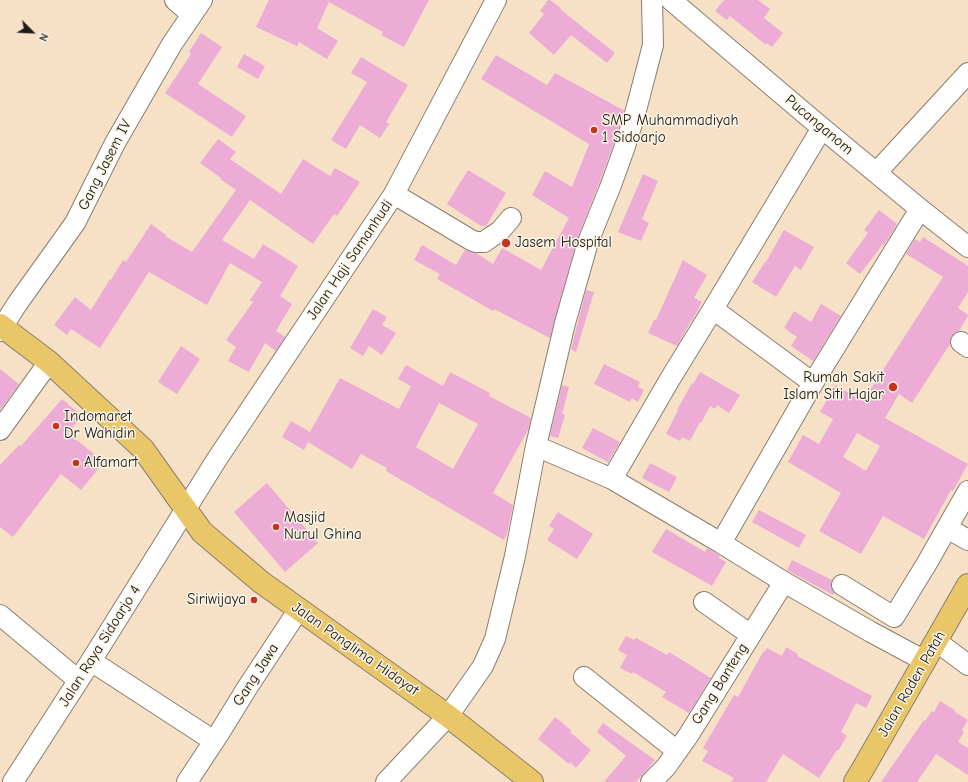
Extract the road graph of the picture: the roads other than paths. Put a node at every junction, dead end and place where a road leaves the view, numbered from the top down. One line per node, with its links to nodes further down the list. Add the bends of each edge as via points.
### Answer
1 (175, 0): 5 (street)
2 (496, 0): 9 (street, Jalan Haji Samanhudi)
3 (652, 0): 18 (street, via 653,45 624,149 588,242 565,323)
4 (671, 0): 7 (street, Pucanganom)
5 (197, 7): 14 (street, Gang Jasem IV, via 172,44 115,143 75,223)
6 (968, 73): 8 (street)
7 (822, 128): 8 (street, Pucanganom); 13 (street)
8 (876, 173): 10 (street, Pucanganom)
9 (394, 194): 11 (street, via 476,242 484,242 500,231); 21 (street, Jalan Haji Samanhudi)
10 (920, 209): 12 (street, Pucanganom); 16 (street)
11 (511, 218)
12 (968, 247)
13 (713, 309): 16 (street); 19 (street)
14 (1, 328): 15 (main road, Jalan Panglima Hidayat)
15 (49, 362): 17 (street); 21 (main road, Jalan Panglima Hidayat, via 144,449)
16 (813, 383): 24 (street)
17 (0, 430)
18 (536, 446): 19 (street); 38 (street, via 515,556 495,639 483,666)
19 (612, 479): 24 (street)
20 (968, 491): 22 (street)
21 (186, 509): 29 (main road, Jalan Panglima Hidayat, via 202,532 261,582); 33 (street, Jalan Raya Sidoarjo 4)
22 (947, 528): 23 (street); 26 (street, via 894,617)
23 (968, 540)
24 (721, 543): 25 (street)
25 (784, 582): 31 (street, Gang Banteng); 34 (street)
26 (842, 585)
27 (968, 585): 32 (main road, Jalan Raden Patah)
28 (704, 602): 31 (street)
29 (299, 609): 38 (main road, Jalan Panglima Hidayat); 39 (street, Gang Jawa)
30 (0, 615): 37 (street)
31 (751, 635): 40 (street, Gang Banteng)
32 (936, 641): 34 (main road, Jalan Raden Patah); 35 (street)
33 (91, 661): 37 (street, Jalan Raya Sidoarjo 4); 39 (street)
34 (925, 661): 46 (main road, Jalan Raden Patah)
35 (968, 665)
36 (584, 677): 40 (street)
37 (78, 680): 41 (street, Jalan Raya Sidoarjo 4)
38 (448, 716): 43 (street); 44 (main road, Jalan Panglima Hidayat)
39 (214, 741): 42 (street, Gang Jawa)
40 (677, 751): 45 (street, Gang Banteng, via 666,768)
41 (13, 782)
42 (187, 782)
43 (386, 782)
44 (532, 782)
45 (651, 782)
46 (855, 782)

